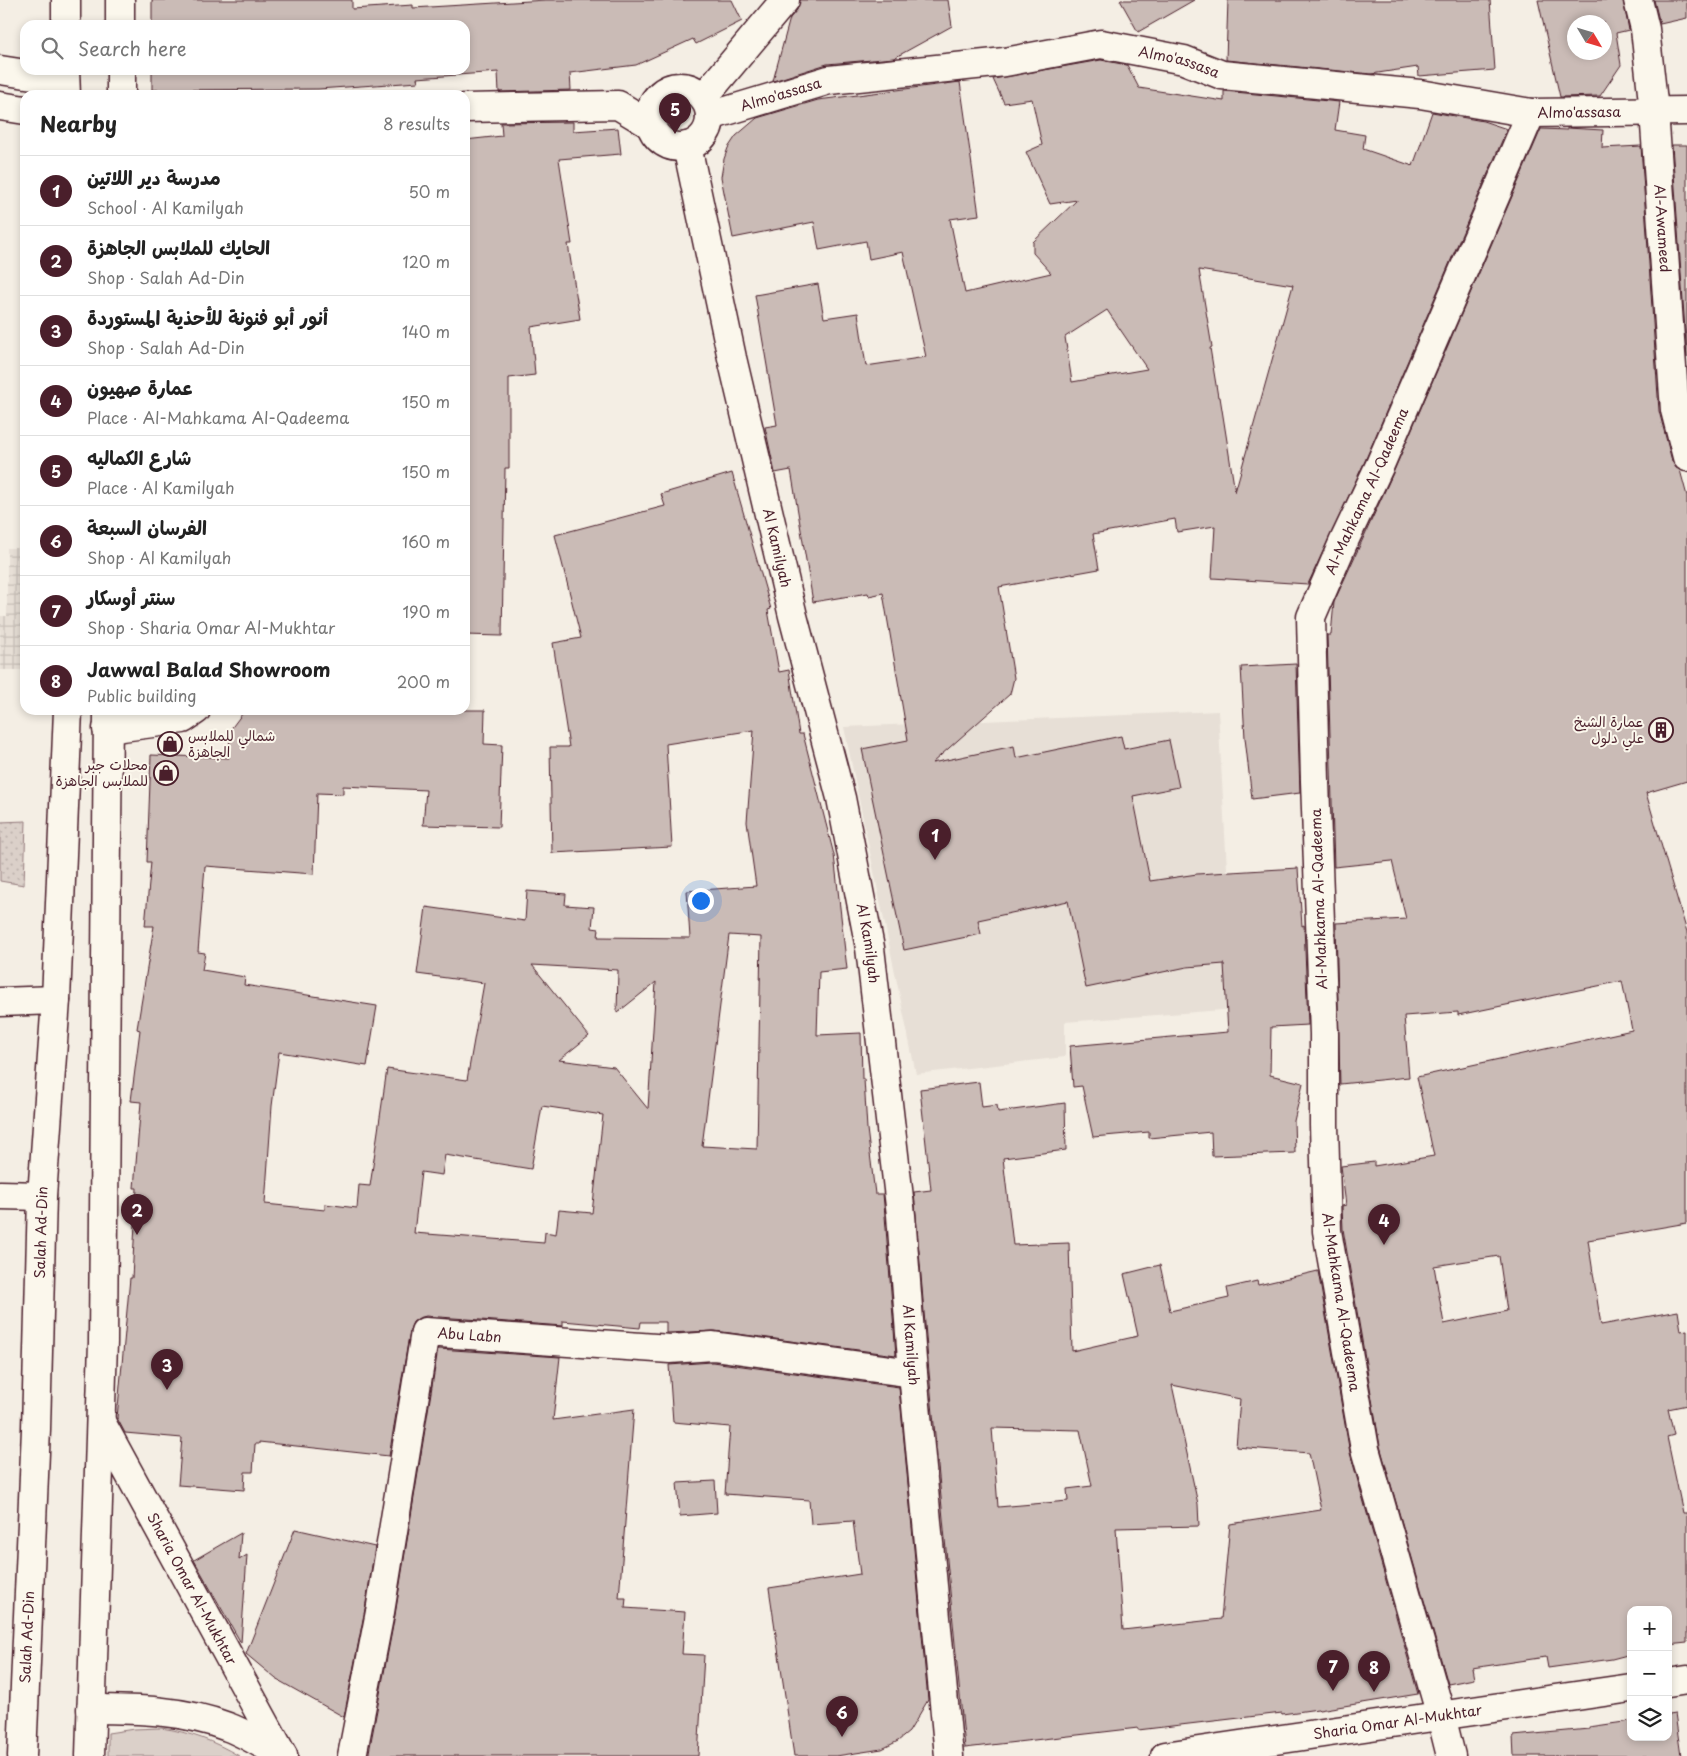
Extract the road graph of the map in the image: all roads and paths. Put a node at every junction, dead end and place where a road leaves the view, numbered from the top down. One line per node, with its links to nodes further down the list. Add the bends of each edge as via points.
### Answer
1 (66, 0): 5 (main road)
2 (120, 0): 6 (main road)
3 (785, 0): 14 (main road)
4 (1638, 0): 17 (main road, Al-Awameed, via 1645,29)
5 (66, 20)
6 (120, 20)
7 (0, 70): 8 (main road)
8 (20, 74)
9 (27, 75): 11 (main road)
10 (120, 75): 12 (main road)
11 (65, 82)
12 (121, 90)
13 (0, 106): 16 (main road)
14 (707, 107): 19 (main road, Almo'assasa, via 829,80 1005,62 1101,44 1184,60 1222,75 1420,94); 20 (main road, via 696,91 676,87 666,90 651,110); 21 (main road, via 709,126 697,142)
15 (470, 108): 20 (main road, via 618,105)
16 (20, 109)
17 (1654, 111): 18 (main road, Almo'assasa); 19 (main road, Almo'assasa); 22 (main road, Al-Awameed, via 1675,410)
18 (1687, 111)
19 (1531, 113): 36 (main road, Al-Mahkama Al-Qadeema, via 1311,617 1327,1231 1365,1449)
20 (651, 125): 21 (main road, via 662,142 674,147)
21 (687, 146): 30 (main road, Al Kamilyah, via 734,367 840,798 870,948 901,1215)
22 (1687, 457)
23 (68, 715): 26 (main road, Salah Ad-Din)
24 (189, 715): 25 (main road, via 183,719)
25 (108, 719): 31 (main road)
26 (56, 1000): 27 (main road); 29 (main road, Salah Ad-Din)
27 (0, 1002)
28 (0, 1195): 29 (main road)
29 (42, 1196): 37 (main road, Salah Ad-Din)
30 (913, 1373): 40 (main road, Abu Labn, via 713,1346 670,1349 425,1332 380,1612); 41 (main road, Al Kamilyah)
31 (101, 1422): 35 (main road); 39 (main road, Sharia Omar Al-Mukhtar)
32 (1687, 1680): 33 (main road)
33 (1672, 1682)
34 (1627, 1689): 36 (main road, Sharia Omar Al-Mukhtar)
35 (91, 1709): 38 (main road); 39 (main road, Sharia Omar Al-Mukhtar, via 139,1709 203,1719 229,1727)
36 (1441, 1716): 42 (main road, Sharia Omar Al-Mukhtar); 43 (main road, Al-Mahkama Al-Qadeema)
37 (22, 1756)
38 (90, 1756)
39 (283, 1756)
40 (352, 1756)
41 (949, 1756)
42 (1166, 1756)
43 (1451, 1756)

